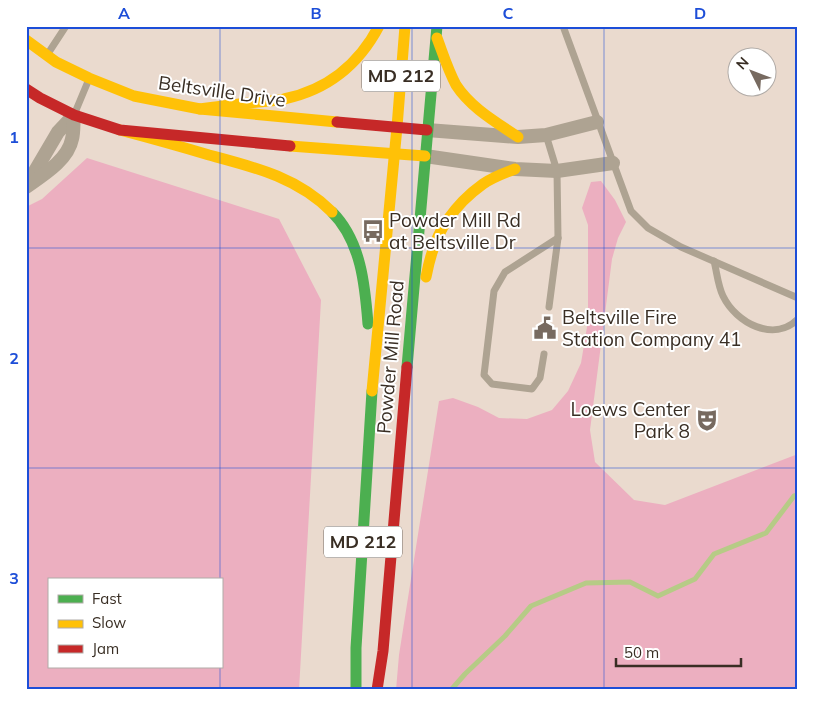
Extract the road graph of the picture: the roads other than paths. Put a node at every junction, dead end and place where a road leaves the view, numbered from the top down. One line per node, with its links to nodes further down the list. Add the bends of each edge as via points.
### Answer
1 (66, 26): 7 (lane)
2 (380, 26): 10 (main road, via 366,50 349,67 312,91 287,99)
3 (405, 26): 13 (main road, Powder Mill Road / MD 212)
4 (563, 26): 12 (lane)
5 (437, 31): 15 (main road, Powder Mill Road / MD 212); 17 (main road, via 457,85 484,115)
6 (26, 40): 7 (main road, Beltsville Drive)
7 (47, 55): 8 (main road, Beltsville Drive)
8 (89, 78): 10 (main road, Beltsville Drive, via 134,96); 11 (lane)
9 (26, 89): 11 (main road)
10 (200, 109): 13 (main road, Beltsville Drive)
11 (74, 115): 14 (main road); 23 (street, via 58,132)
12 (597, 122): 16 (street); 20 (lane)
13 (397, 126): 15 (main road, Beltsville Drive); 18 (main road, Powder Mill Road / MD 212)
14 (120, 130): 18 (main road); 30 (main road, via 277,175 299,186 336,216 348,234 361,266)
15 (427, 130): 17 (street); 19 (main road, Powder Mill Road / MD 212)
16 (546, 135): 17 (street); 22 (lane)
17 (518, 137)
18 (394, 154): 19 (main road); 30 (main road, Powder Mill Road / MD 212)
19 (425, 156): 21 (street); 31 (main road, Powder Mill Road / MD 212)
20 (613, 163): 22 (street); 25 (lane, via 631,211 637,218 664,238)
21 (515, 169): 22 (street); 31 (main road, via 485,182 453,210 439,230 430,255)
22 (558, 171): 24 (lane)
23 (26, 186)
24 (558, 238): 27 (lane); 29 (lane, via 505,272 494,290 484,375 492,384 532,389 540,378)
25 (714, 262): 26 (lane); 28 (lane, via 723,296 739,316 756,328 784,328)
26 (798, 298)
27 (549, 307)
28 (798, 318)
29 (544, 354)
30 (372, 394): 32 (main road, Powder Mill Road / MD 212)
31 (404, 398): 33 (main road, Powder Mill Road / MD 212)
32 (356, 690)
33 (377, 690)

